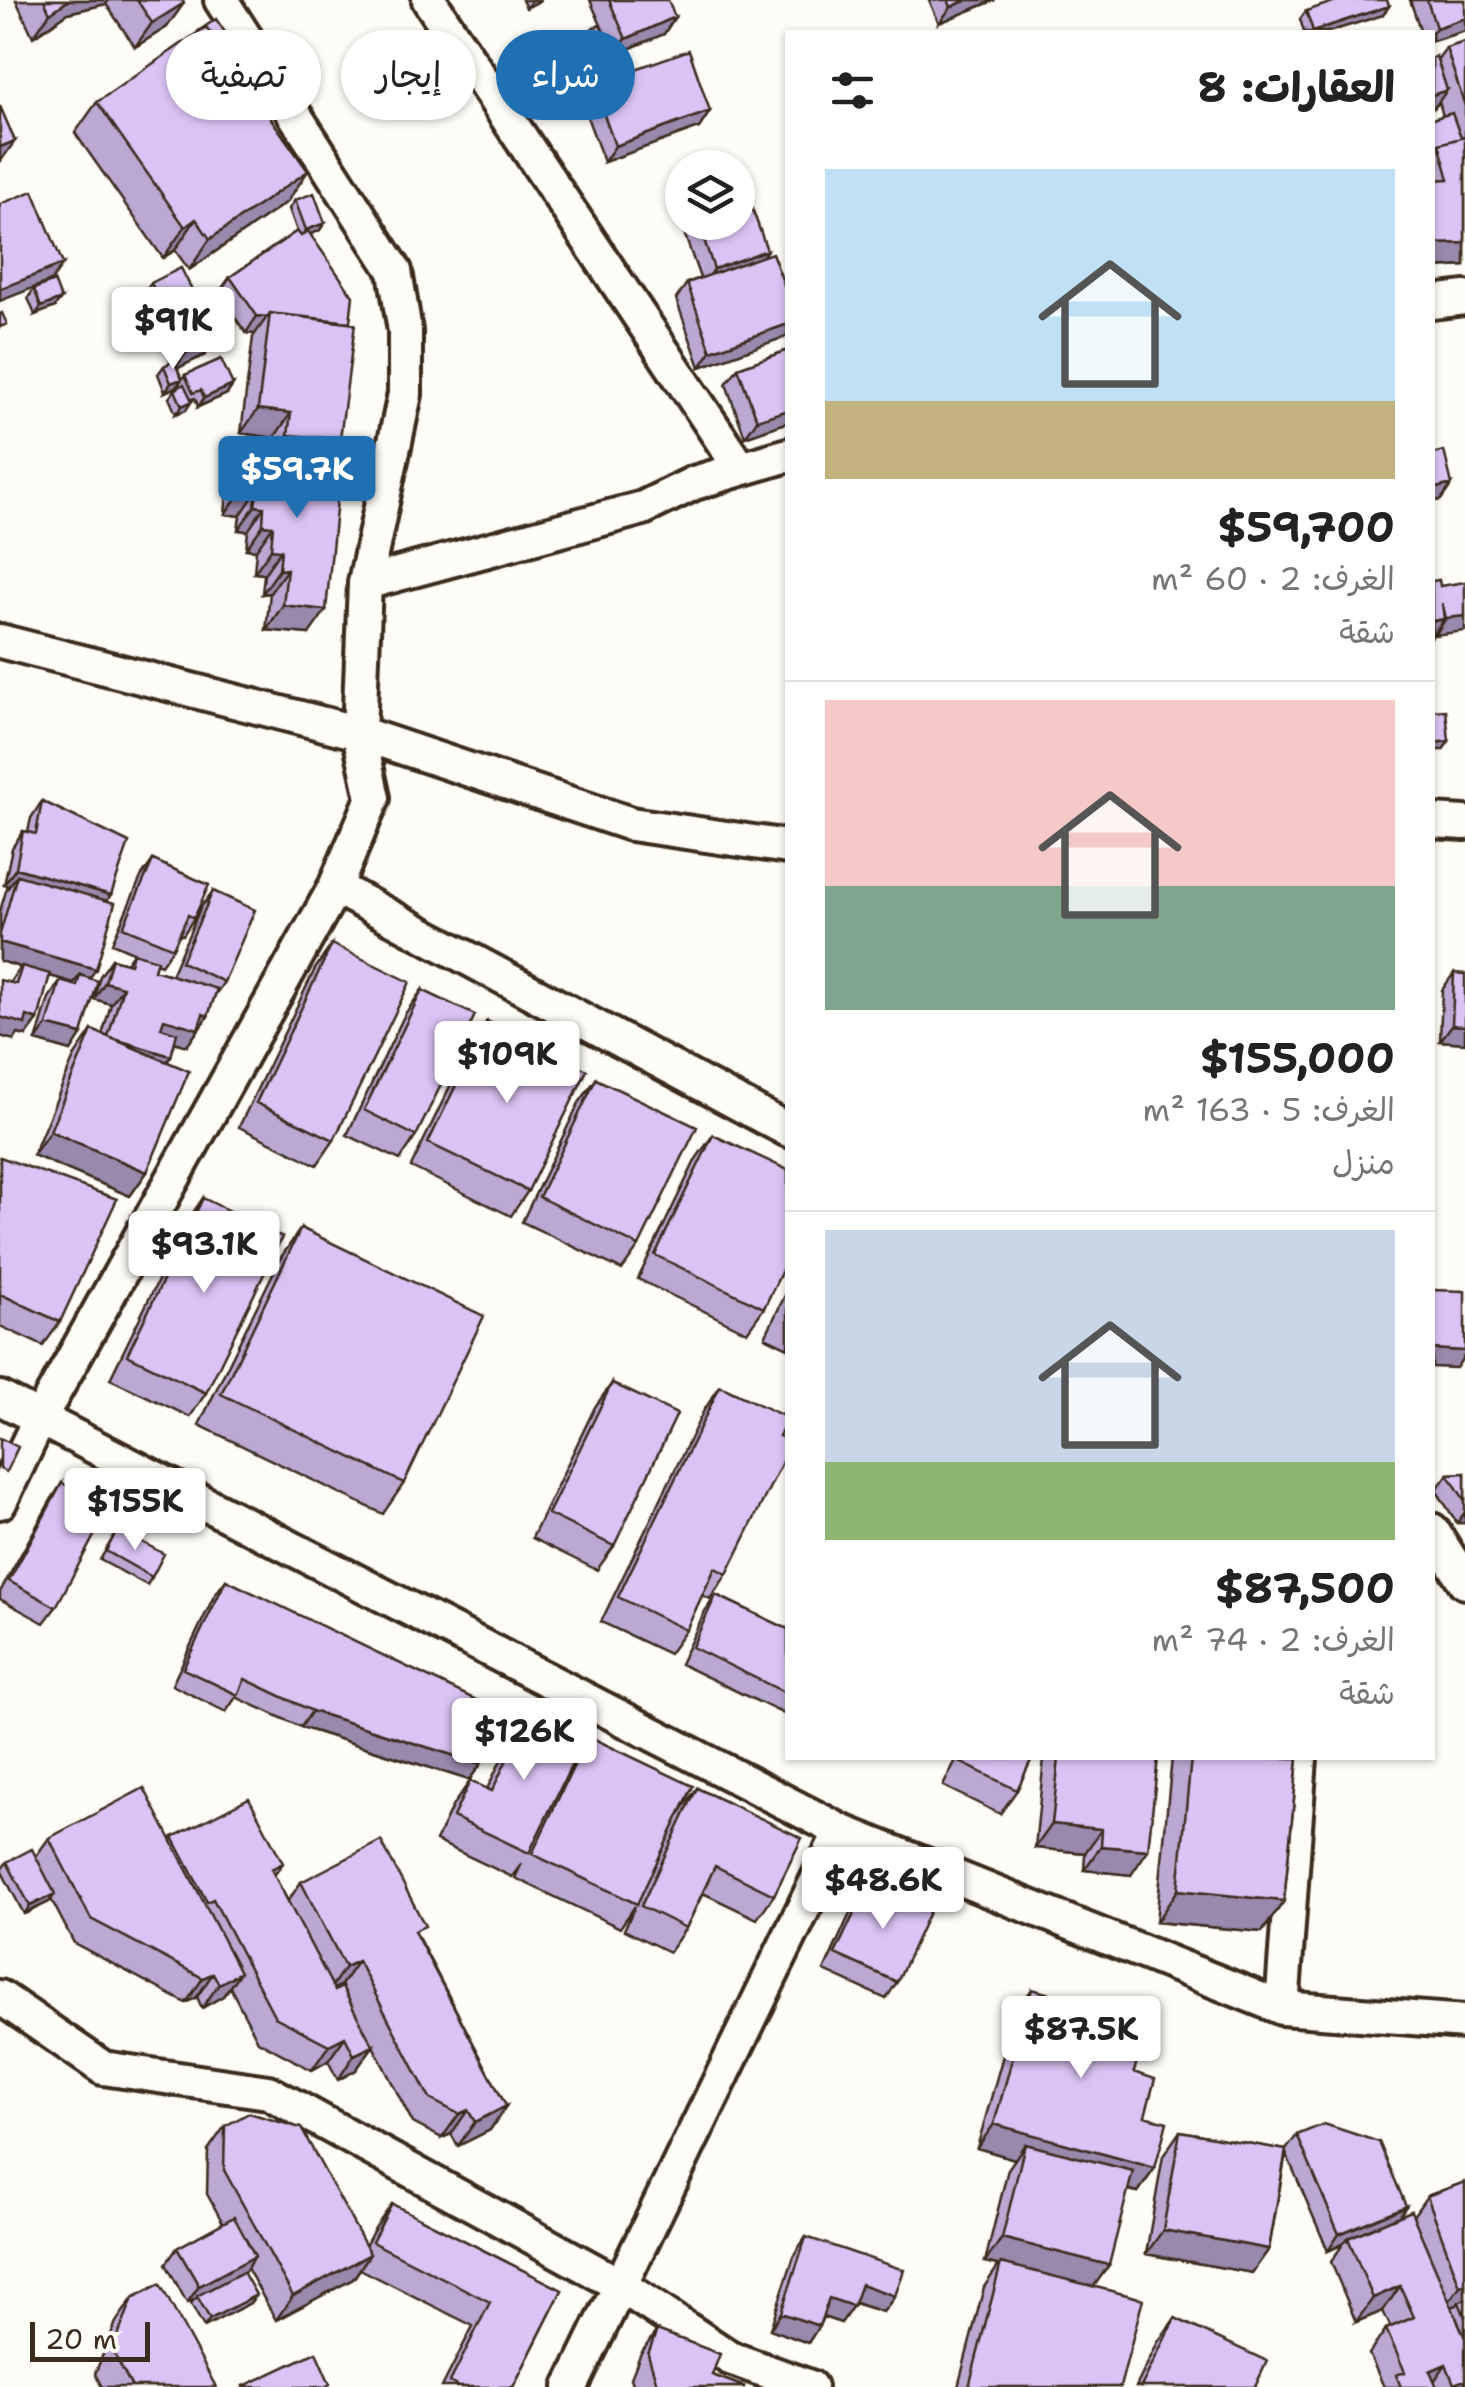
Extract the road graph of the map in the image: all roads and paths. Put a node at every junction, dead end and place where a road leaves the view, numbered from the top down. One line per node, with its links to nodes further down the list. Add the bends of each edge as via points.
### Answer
1 (221, 0): 7 (street, via 395,271 406,394)
2 (430, 0): 6 (street)
3 (1465, 298): 4 (street)
4 (1435, 302)
5 (785, 456): 6 (street)
6 (741, 469): 7 (street, via 643,508)
7 (365, 583): 9 (street)
8 (0, 641): 9 (street)
9 (359, 732): 12 (street, via 631,824); 13 (street, via 373,798)
10 (1435, 822): 11 (street)
11 (1465, 823)
12 (785, 847)
13 (335, 887): 14 (street); 16 (street)
14 (785, 1128)
15 (0, 1398): 16 (street)
16 (40, 1418): 17 (street); 21 (street)
17 (0, 1502)
18 (1435, 1535): 19 (street)
19 (1465, 1582)
20 (1300, 1760): 23 (street)
21 (841, 1831): 23 (street); 25 (street)
22 (0, 1998): 25 (street, via 104,2068 268,2092)
23 (1282, 2008): 24 (street)
24 (1465, 2022)
25 (620, 2286): 26 (street); 27 (street, via 730,2358)
26 (571, 2387)
27 (810, 2387)

